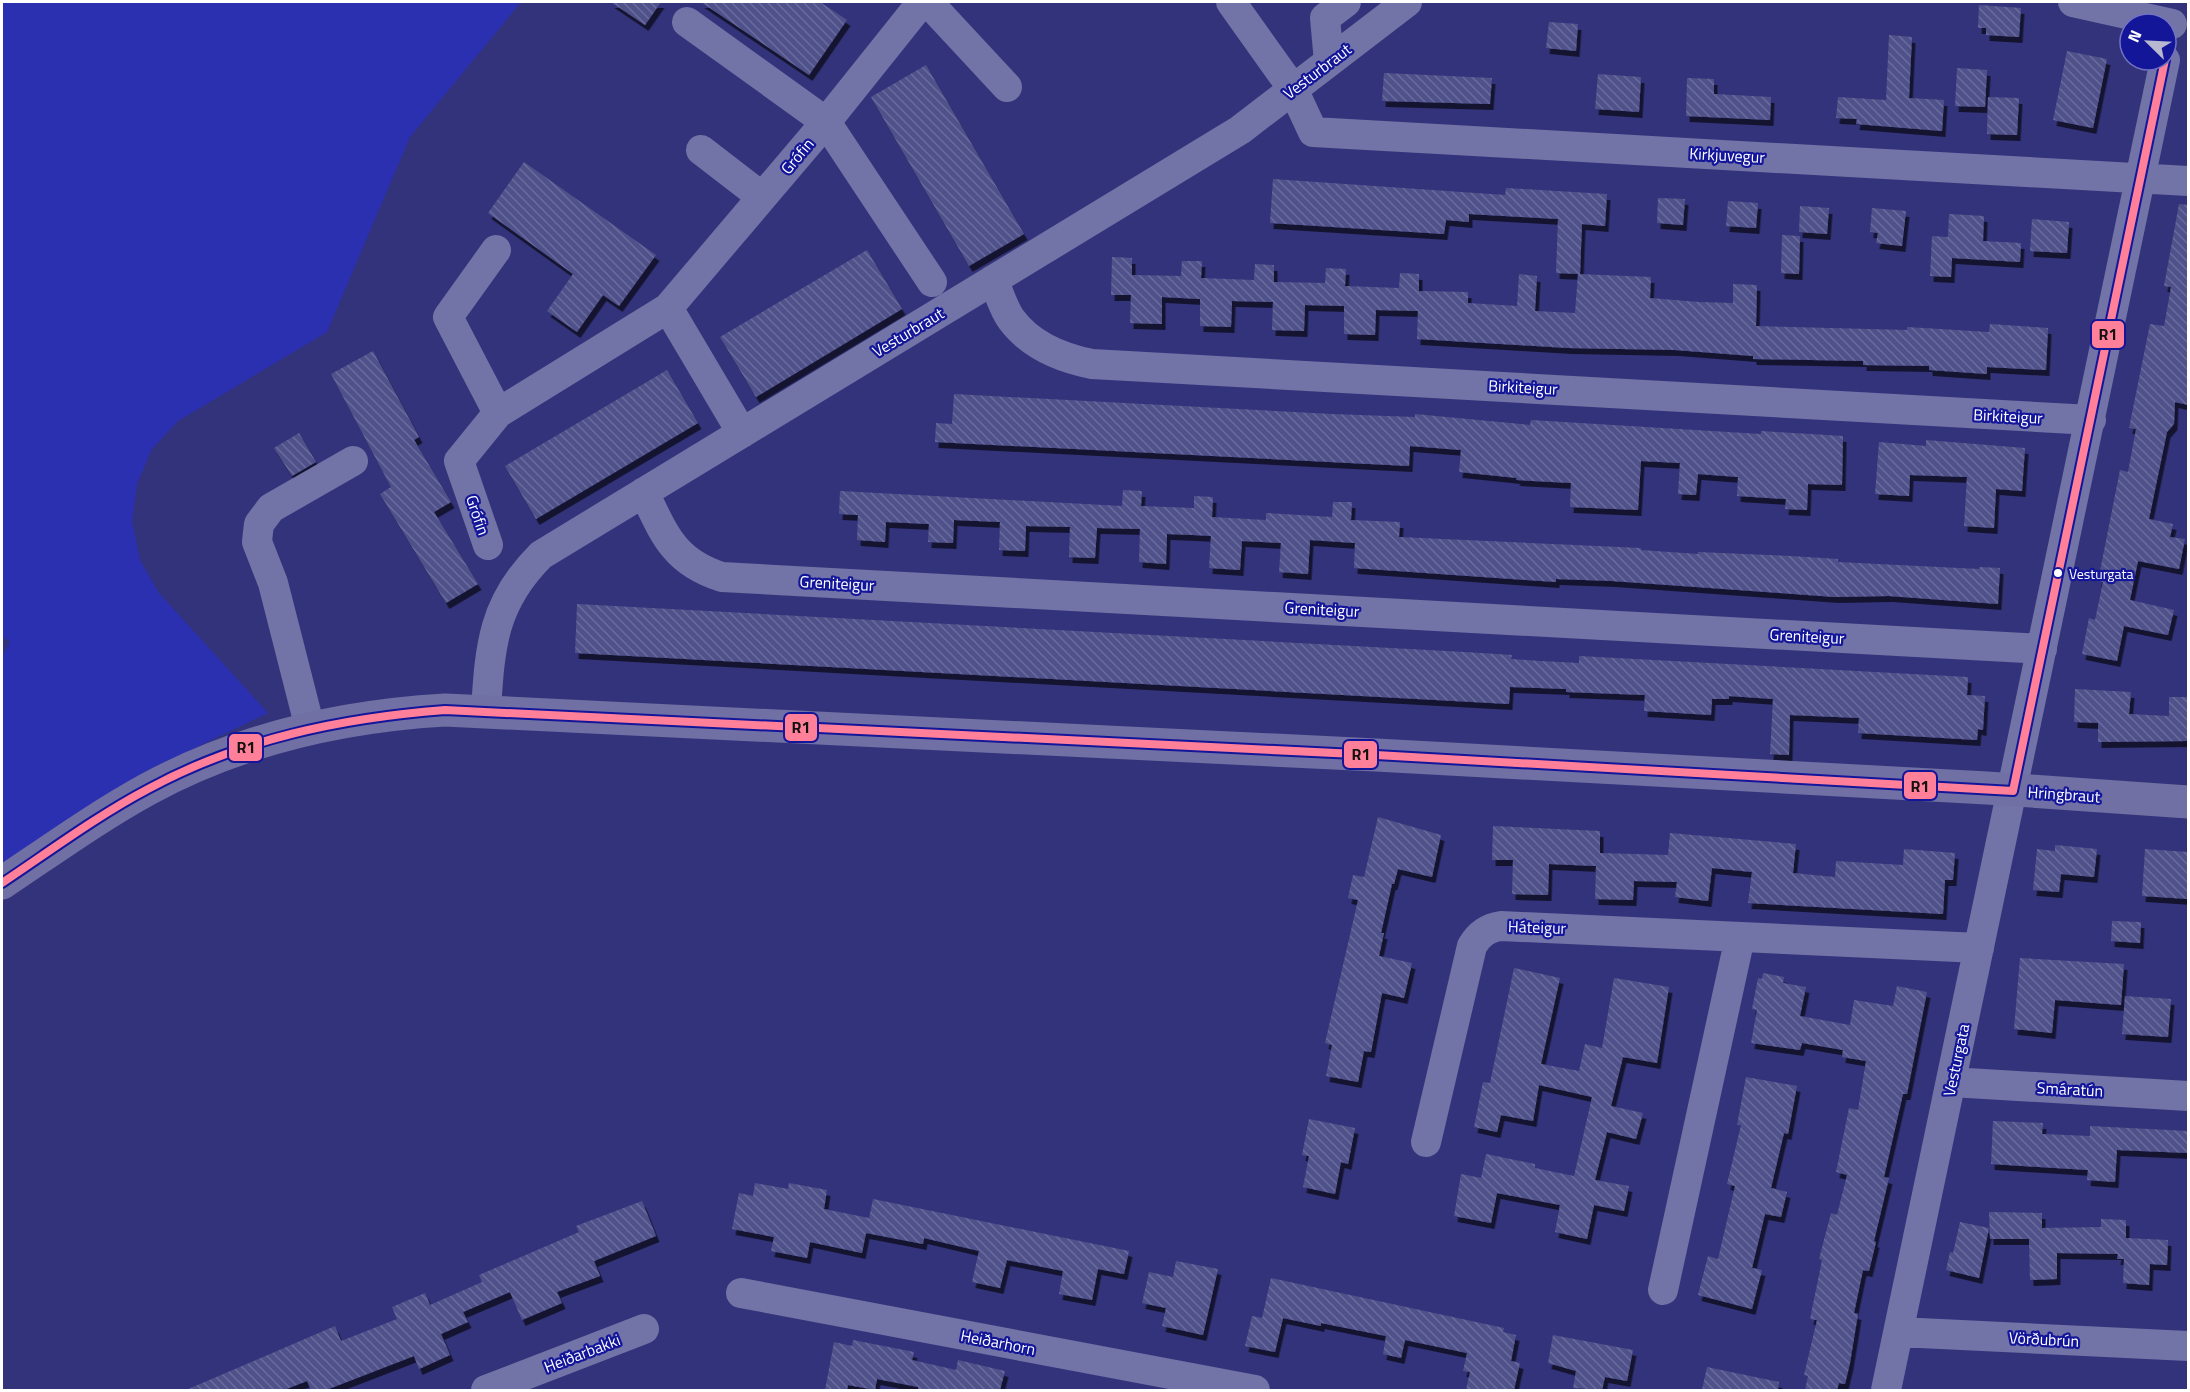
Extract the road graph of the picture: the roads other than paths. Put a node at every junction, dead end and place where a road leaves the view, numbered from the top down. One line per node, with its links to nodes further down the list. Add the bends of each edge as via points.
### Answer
1 (922, 2): 13 (street, Grófin)
2 (928, 2): 11 (street)
3 (1231, 2): 12 (street)
4 (1346, 2): 9 (street, via 1325,18)
5 (1407, 2): 9 (street, Vesturbraut)
6 (2073, 2): 7 (street)
7 (2166, 12)
8 (687, 22): 13 (street)
9 (1329, 62): 12 (street, Vesturbraut)
10 (2163, 72): 15 (street, Vesturgata)
11 (1006, 87)
12 (1293, 89): 15 (street, Kirkjuvegur, via 1313,132); 19 (street, Vesturbraut, via 1240,130)
13 (826, 122): 17 (street, Grófin); 20 (street)
14 (702, 150): 17 (street)
15 (2142, 179): 16 (street, Kirkjuvegur); 23 (street, Vesturgata)
16 (2188, 181)
17 (762, 197): 21 (street, Grófin)
18 (496, 250): 22 (street, via 448,317)
19 (993, 280): 23 (street, Birkiteigur, via 1010,318 1020,329 1059,355 1092,364); 24 (street, Vesturbraut)
20 (932, 282)
21 (668, 308): 22 (street, Grófin); 24 (street)
22 (498, 413): 27 (street, Grófin, via 459,461)
23 (2091, 420): 28 (street, Vesturgata)
24 (742, 433): 26 (street, Vesturbraut)
25 (352, 461): 30 (street, via 271,508 259,524 257,542 273,583)
26 (644, 492): 28 (street, Greniteigur, via 671,545 694,566 722,577); 29 (street, Vesturbraut, via 541,555 524,571 494,629)
27 (488, 545)
28 (2042, 649): 31 (street, Vesturgata)
29 (486, 710): 30 (main road, Hringbraut, via 405,712); 31 (main road, Hringbraut)
30 (310, 728): 33 (main road, Hringbraut, via 224,754 150,788)
31 (2013, 791): 32 (main road, Hringbraut); 35 (street, Vesturgata)
32 (2188, 802)
33 (2, 883)
34 (1740, 937): 35 (street, Háteigur); 38 (street, Háteigur, via 1501,926 1482,933 1469,954); 39 (street)
35 (1979, 948): 36 (street, Vesturgata)
36 (1951, 1082): 37 (street, Smáratún); 42 (street, Vesturgata)
37 (2188, 1096)
38 (1426, 1142)
39 (1663, 1290)
40 (741, 1293): 45 (street, Heiðarhorn)
41 (644, 1329): 44 (street, Heiðarbakki)
42 (1899, 1332): 43 (street, Vörðubrún); 46 (street, Vesturgata)
43 (2188, 1346)
44 (486, 1390)
45 (1254, 1390)
46 (1886, 1390)

